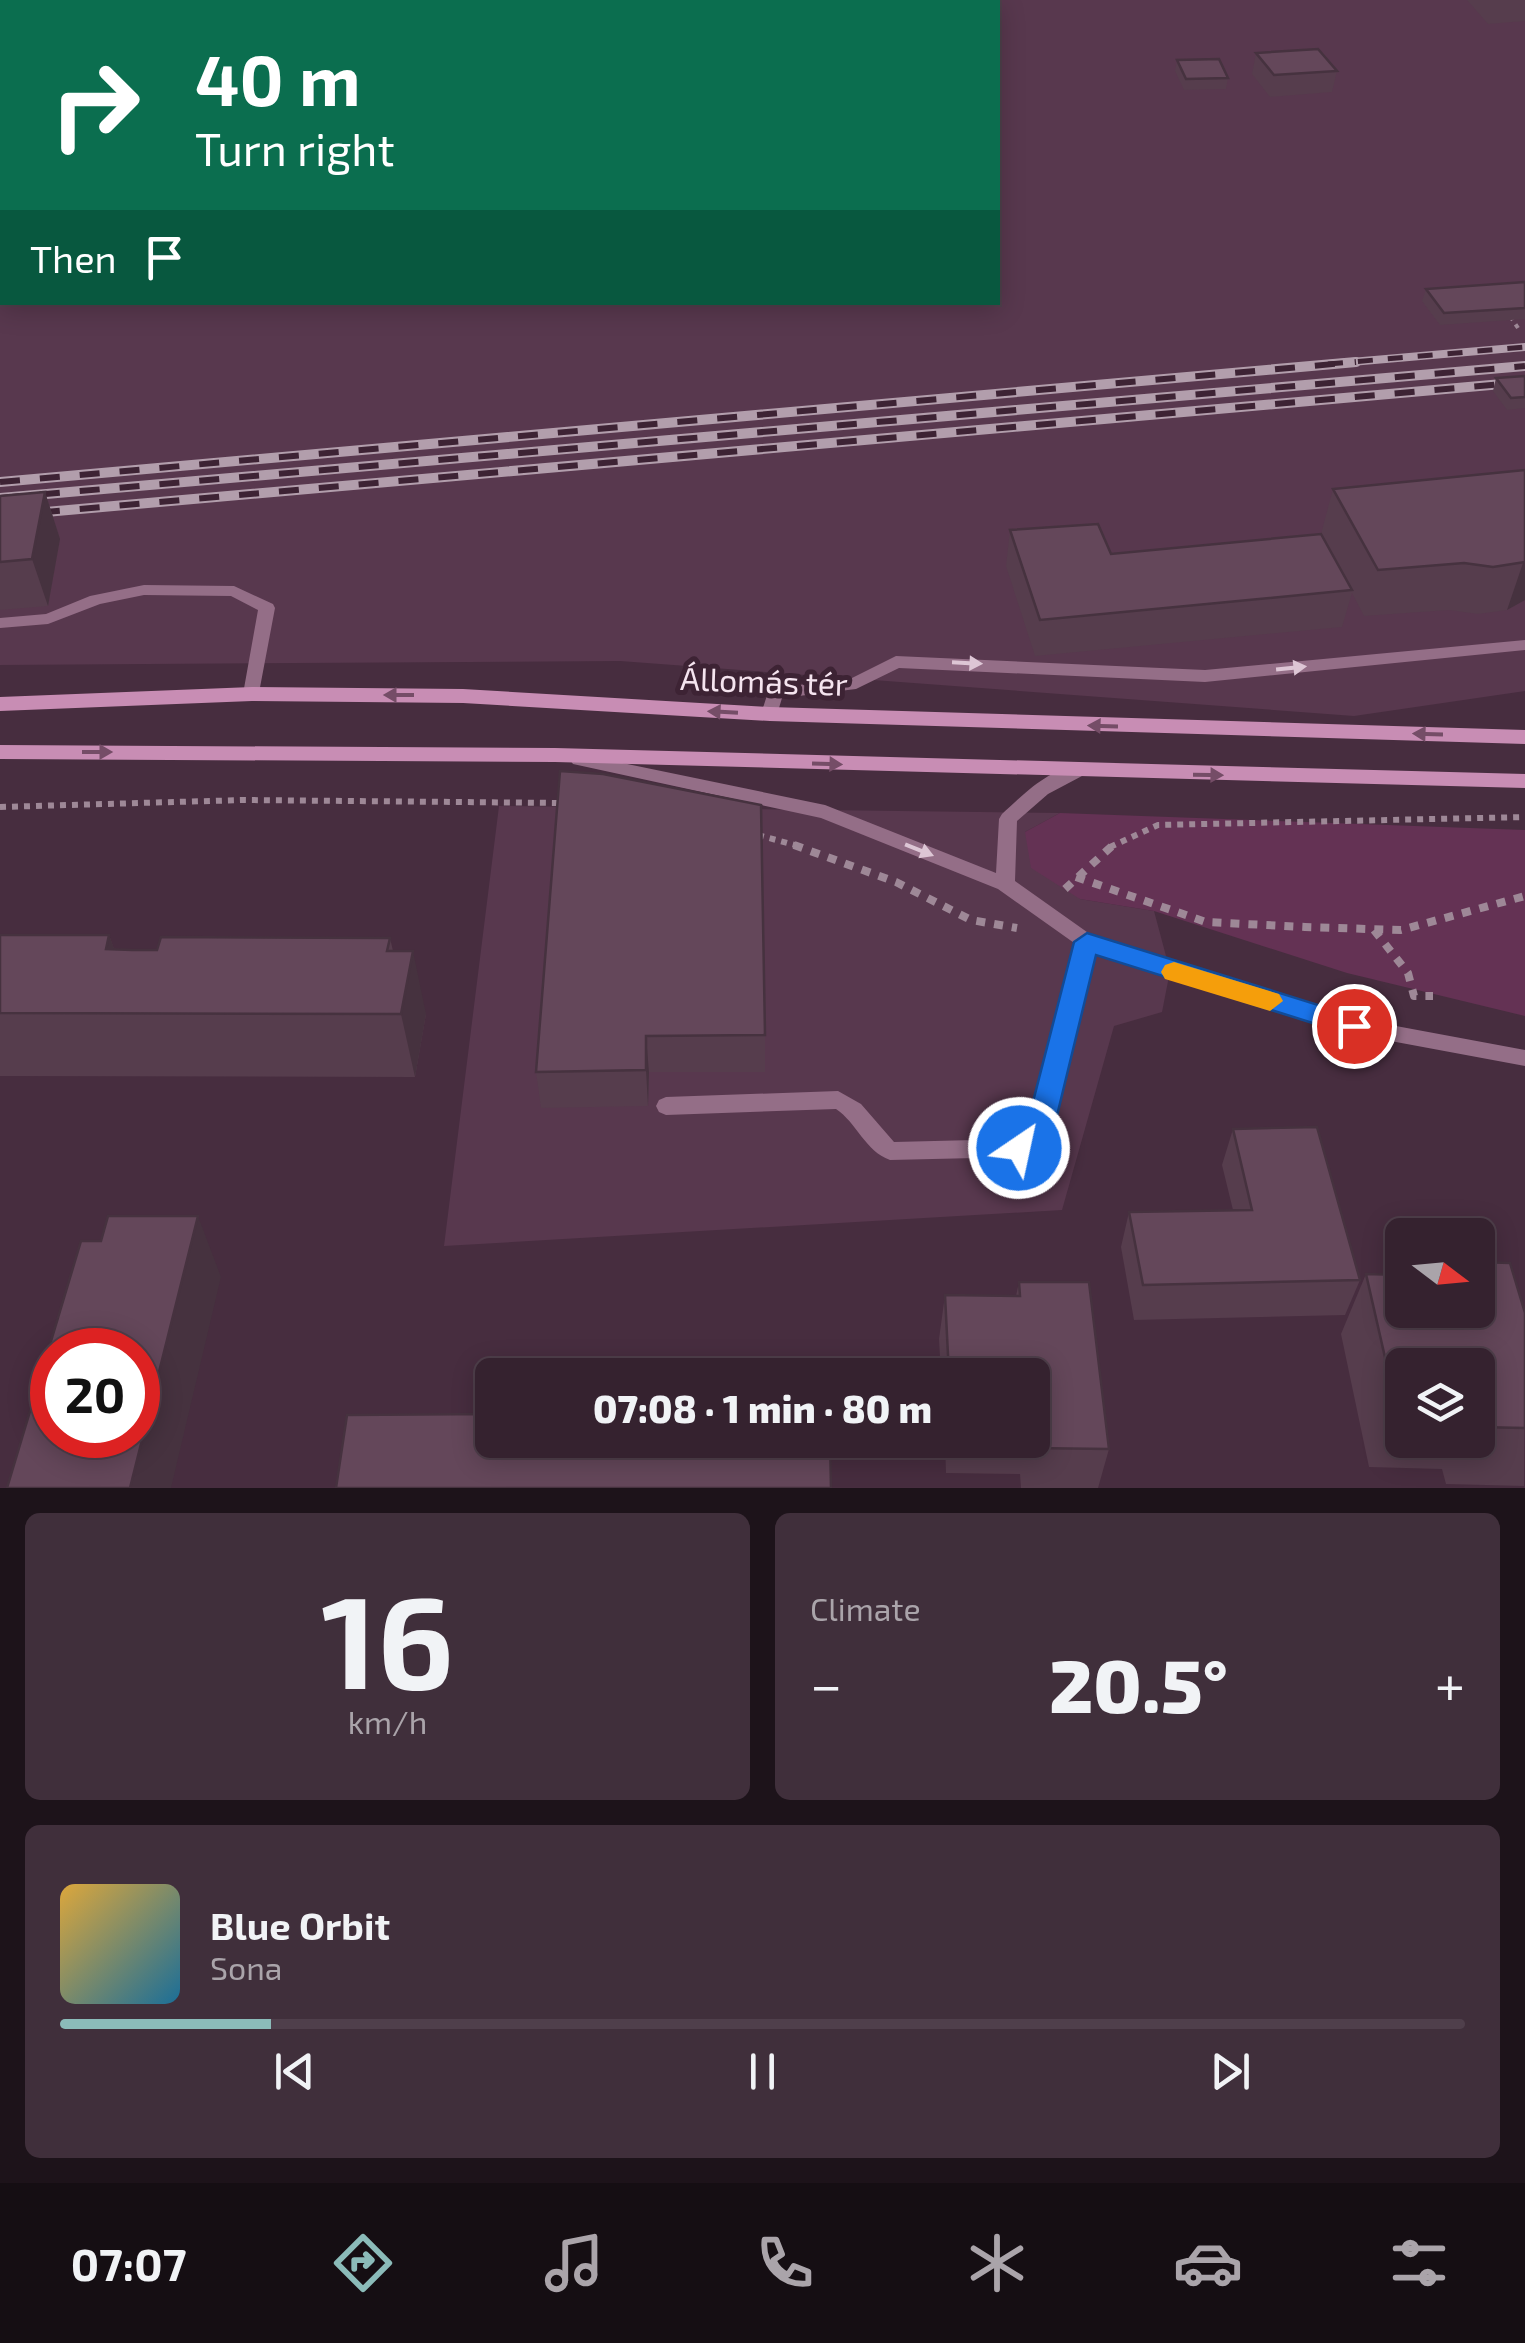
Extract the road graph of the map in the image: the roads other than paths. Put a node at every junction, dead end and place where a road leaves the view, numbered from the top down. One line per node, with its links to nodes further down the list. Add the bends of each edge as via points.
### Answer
1 (0, 622): 3 (lane, via 48,619 144,590 234,590 266,608)
2 (1525, 646): 5 (lane, one-way to 2, via 775,693 856,683 907,662 1205,676)
3 (252, 694): 4 (main road, Állomás tér); 5 (main road, Állomás tér, one-way to 3, via 462,696)
4 (0, 704)
5 (770, 714): 6 (main road, Állomás tér, one-way to 5)
6 (1525, 737)
7 (0, 752): 8 (main road, one-way to 8)
8 (555, 755): 9 (main road, one-way to 9); 11 (lane, one-way to 11, via 825,812)
9 (1076, 772): 10 (main road, one-way to 10); 11 (lane, via 1042,789 1008,819)
10 (1525, 781)
11 (1005, 884): 12 (lane)
12 (1087, 942): 13 (lane, via 1354,1026); 14 (lane, via 1039,1132 1019,1148 890,1150 838,1100)
13 (1525, 1058)
14 (666, 1106)

